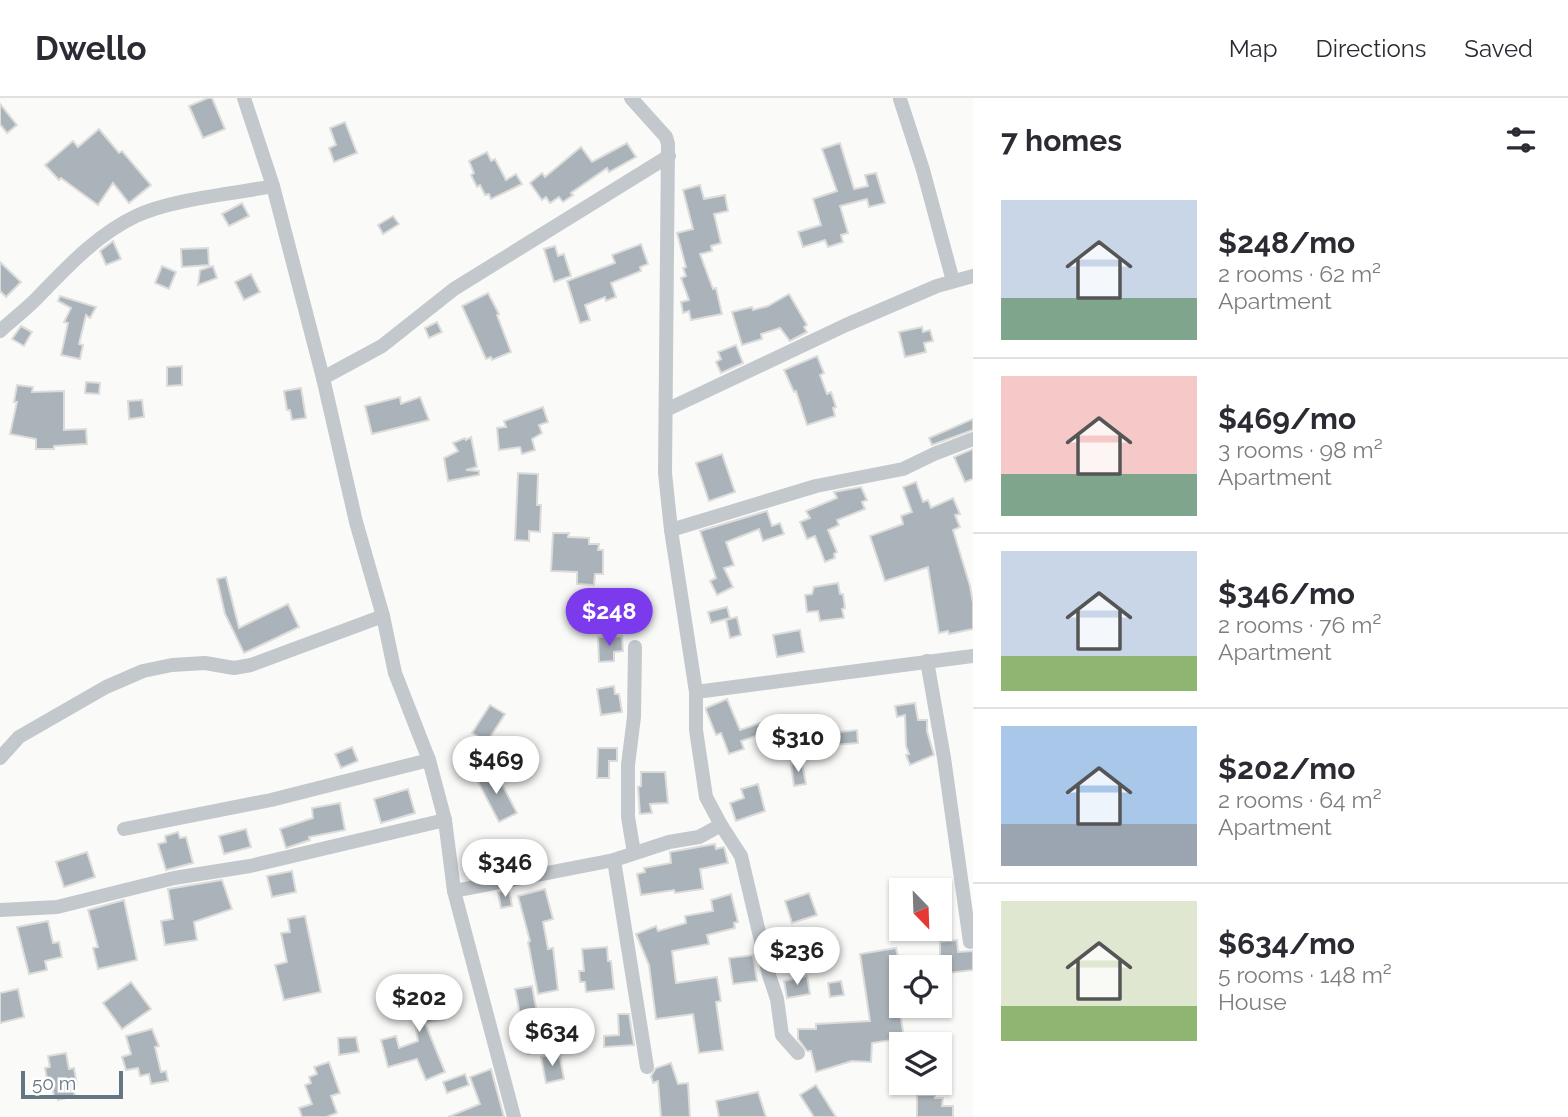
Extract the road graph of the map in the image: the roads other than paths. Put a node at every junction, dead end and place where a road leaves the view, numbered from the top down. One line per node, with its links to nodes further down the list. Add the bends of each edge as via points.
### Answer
1 (244, 98): 5 (street)
2 (631, 98): 4 (street, via 666,137)
3 (900, 99): 7 (street)
4 (669, 156): 9 (street, via 454,289 382,346); 10 (street)
5 (273, 186): 8 (street, via 138,215 66,265 39,297); 9 (street)
6 (973, 276): 7 (street)
7 (953, 281): 10 (street)
8 (0, 331)
9 (323, 378): 13 (street)
10 (666, 410): 12 (street, via 665,473)
11 (973, 439): 12 (street, via 904,469 816,486)
12 (671, 530): 17 (street)
13 (383, 616): 18 (street, via 251,665 234,668 205,663 143,671 19,737); 19 (street, via 396,673)
14 (635, 647): 23 (street, via 628,765 628,817)
15 (973, 656): 16 (street)
16 (927, 662): 17 (street); 27 (street)
17 (696, 692): 21 (street, via 696,730 706,797)
18 (0, 758)
19 (429, 760): 20 (street); 22 (street, via 271,800)
20 (445, 820): 25 (street); 26 (street, via 57,907)
21 (721, 825): 23 (street, via 699,837); 28 (street, via 741,856 782,1035)
22 (124, 829)
23 (634, 852): 24 (street)
24 (614, 860): 25 (street); 29 (street)
25 (454, 891): 30 (street)
26 (0, 910)
27 (970, 942)
28 (798, 1053)
29 (647, 1067)
30 (514, 1117)

